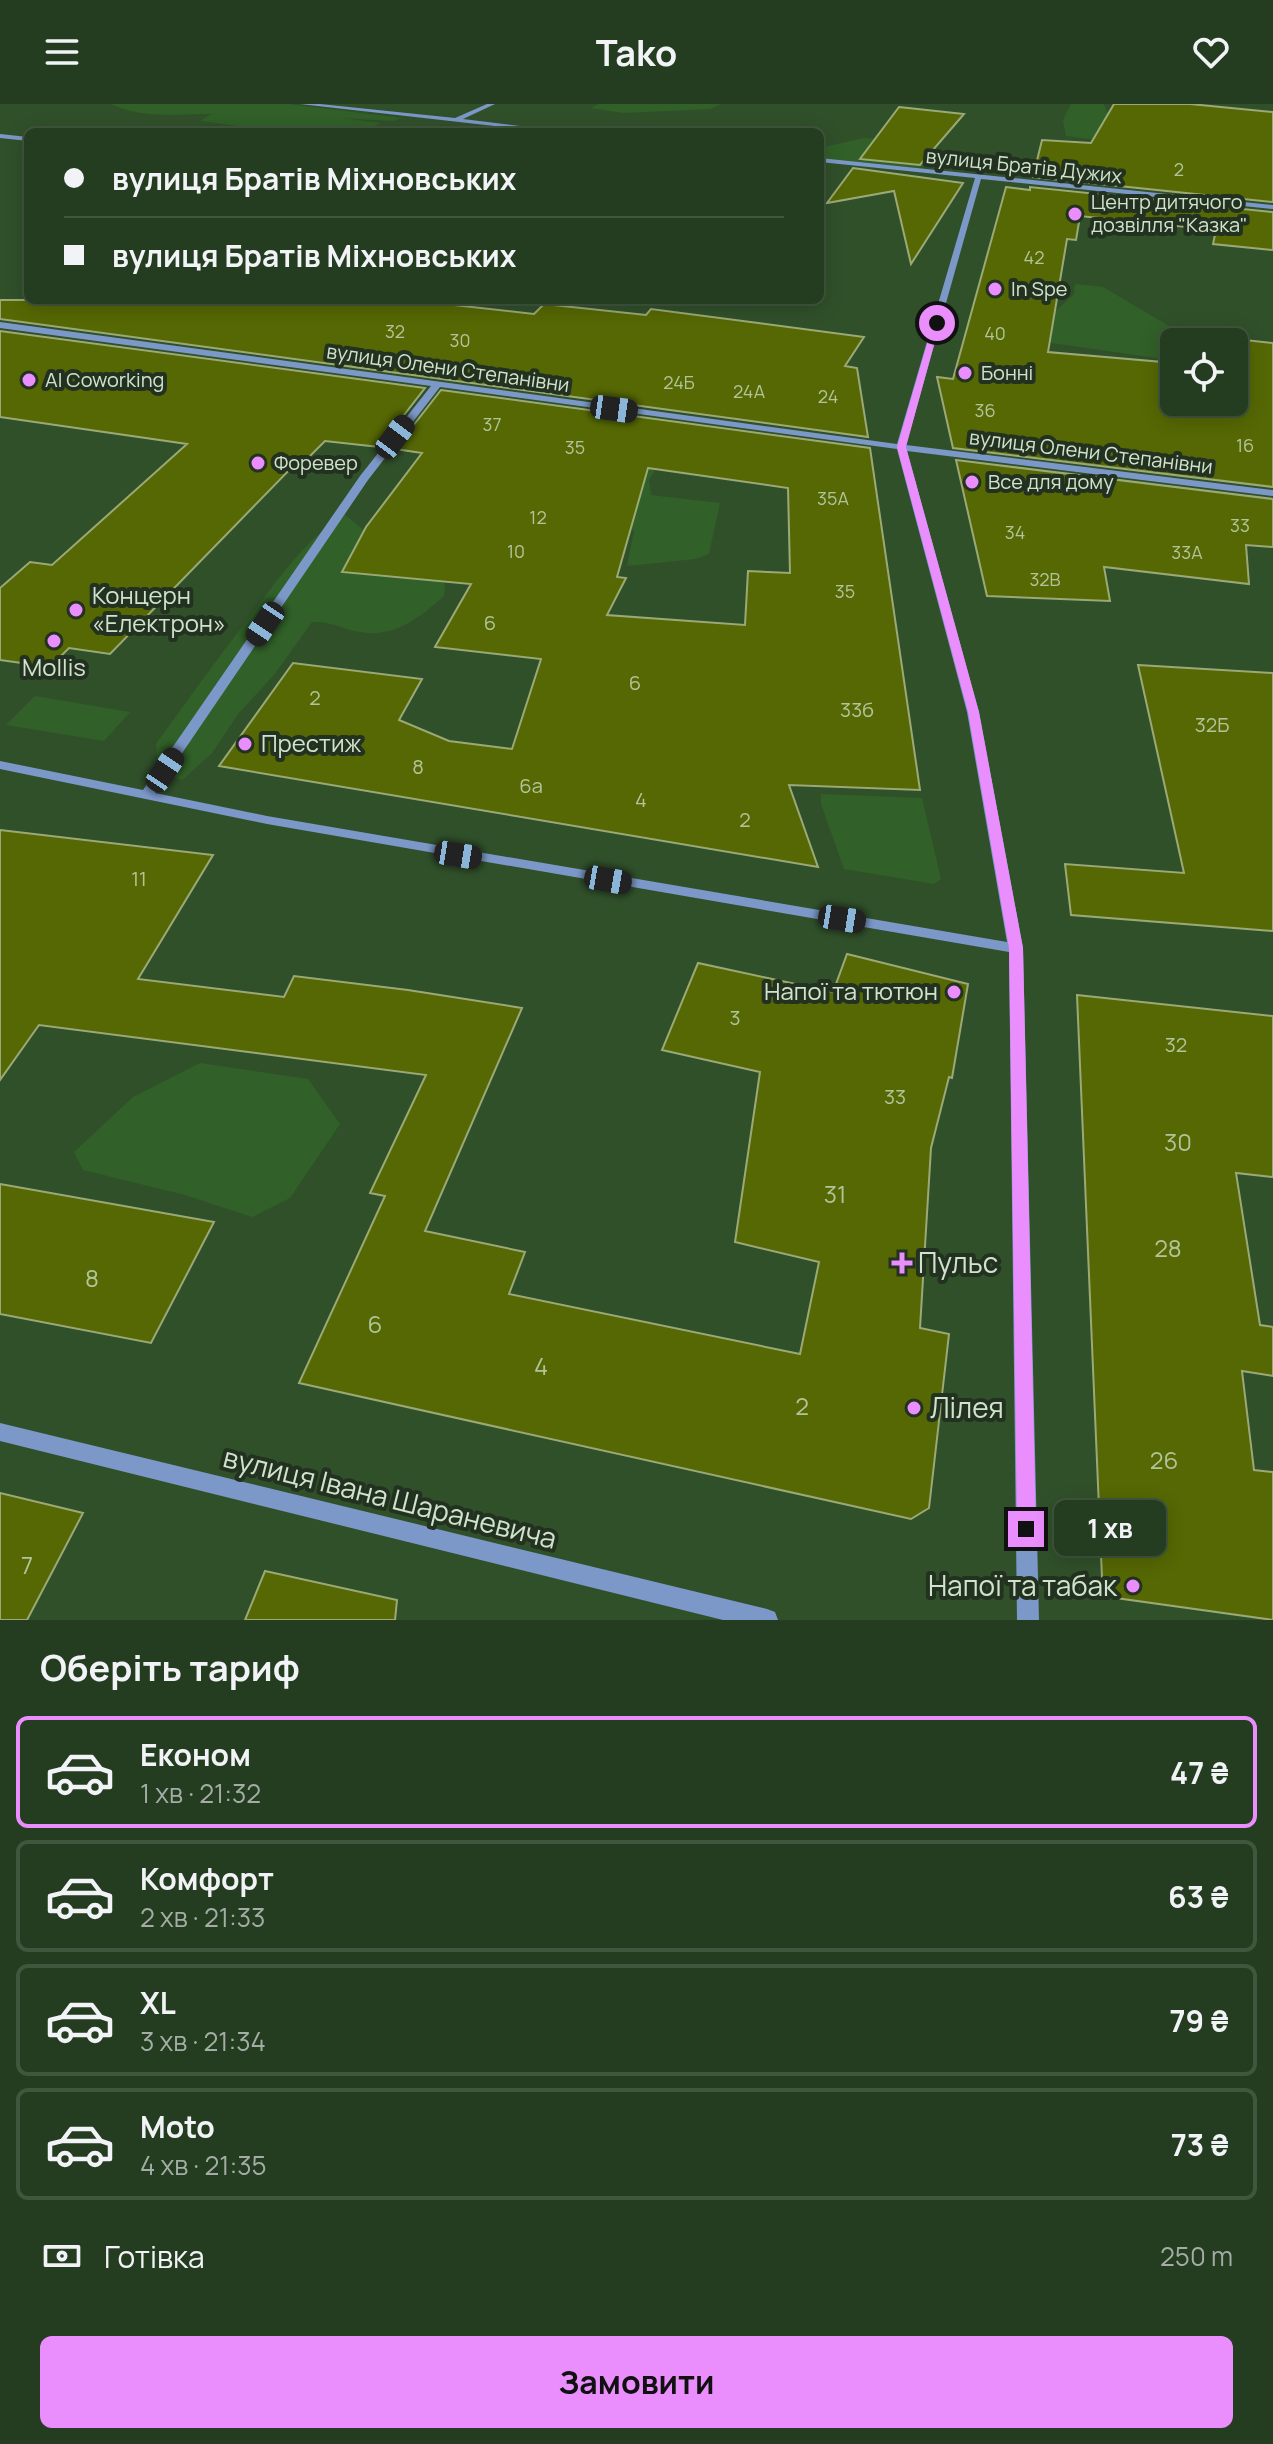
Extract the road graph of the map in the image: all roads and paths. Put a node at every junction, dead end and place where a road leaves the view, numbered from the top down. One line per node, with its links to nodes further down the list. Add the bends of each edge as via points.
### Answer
1 (303, 104): 3 (street)
2 (492, 104): 3 (street)
3 (456, 120): 4 (street)
4 (522, 128)
5 (0, 136): 6 (street)
6 (24, 139)
7 (824, 160): 8 (street, вулиця Братів Дужих)
8 (978, 178): 9 (street, вулиця Братів Дужих); 12 (street)
9 (1273, 207)
10 (0, 325): 11 (street, вулиця Олени Степанівни)
11 (437, 385): 12 (street, вулиця Олени Степанівни); 15 (street, via 364,478)
12 (901, 447): 13 (street, вулиця Олени Степанівни); 16 (street, via 973,712)
13 (1273, 493)
14 (0, 765): 15 (street)
15 (146, 796): 16 (street, via 429,850)
16 (1016, 948): 19 (street)
17 (0, 1432): 18 (street, вулиця Івана Шараневича)
18 (767, 1620)
19 (1028, 1620)

